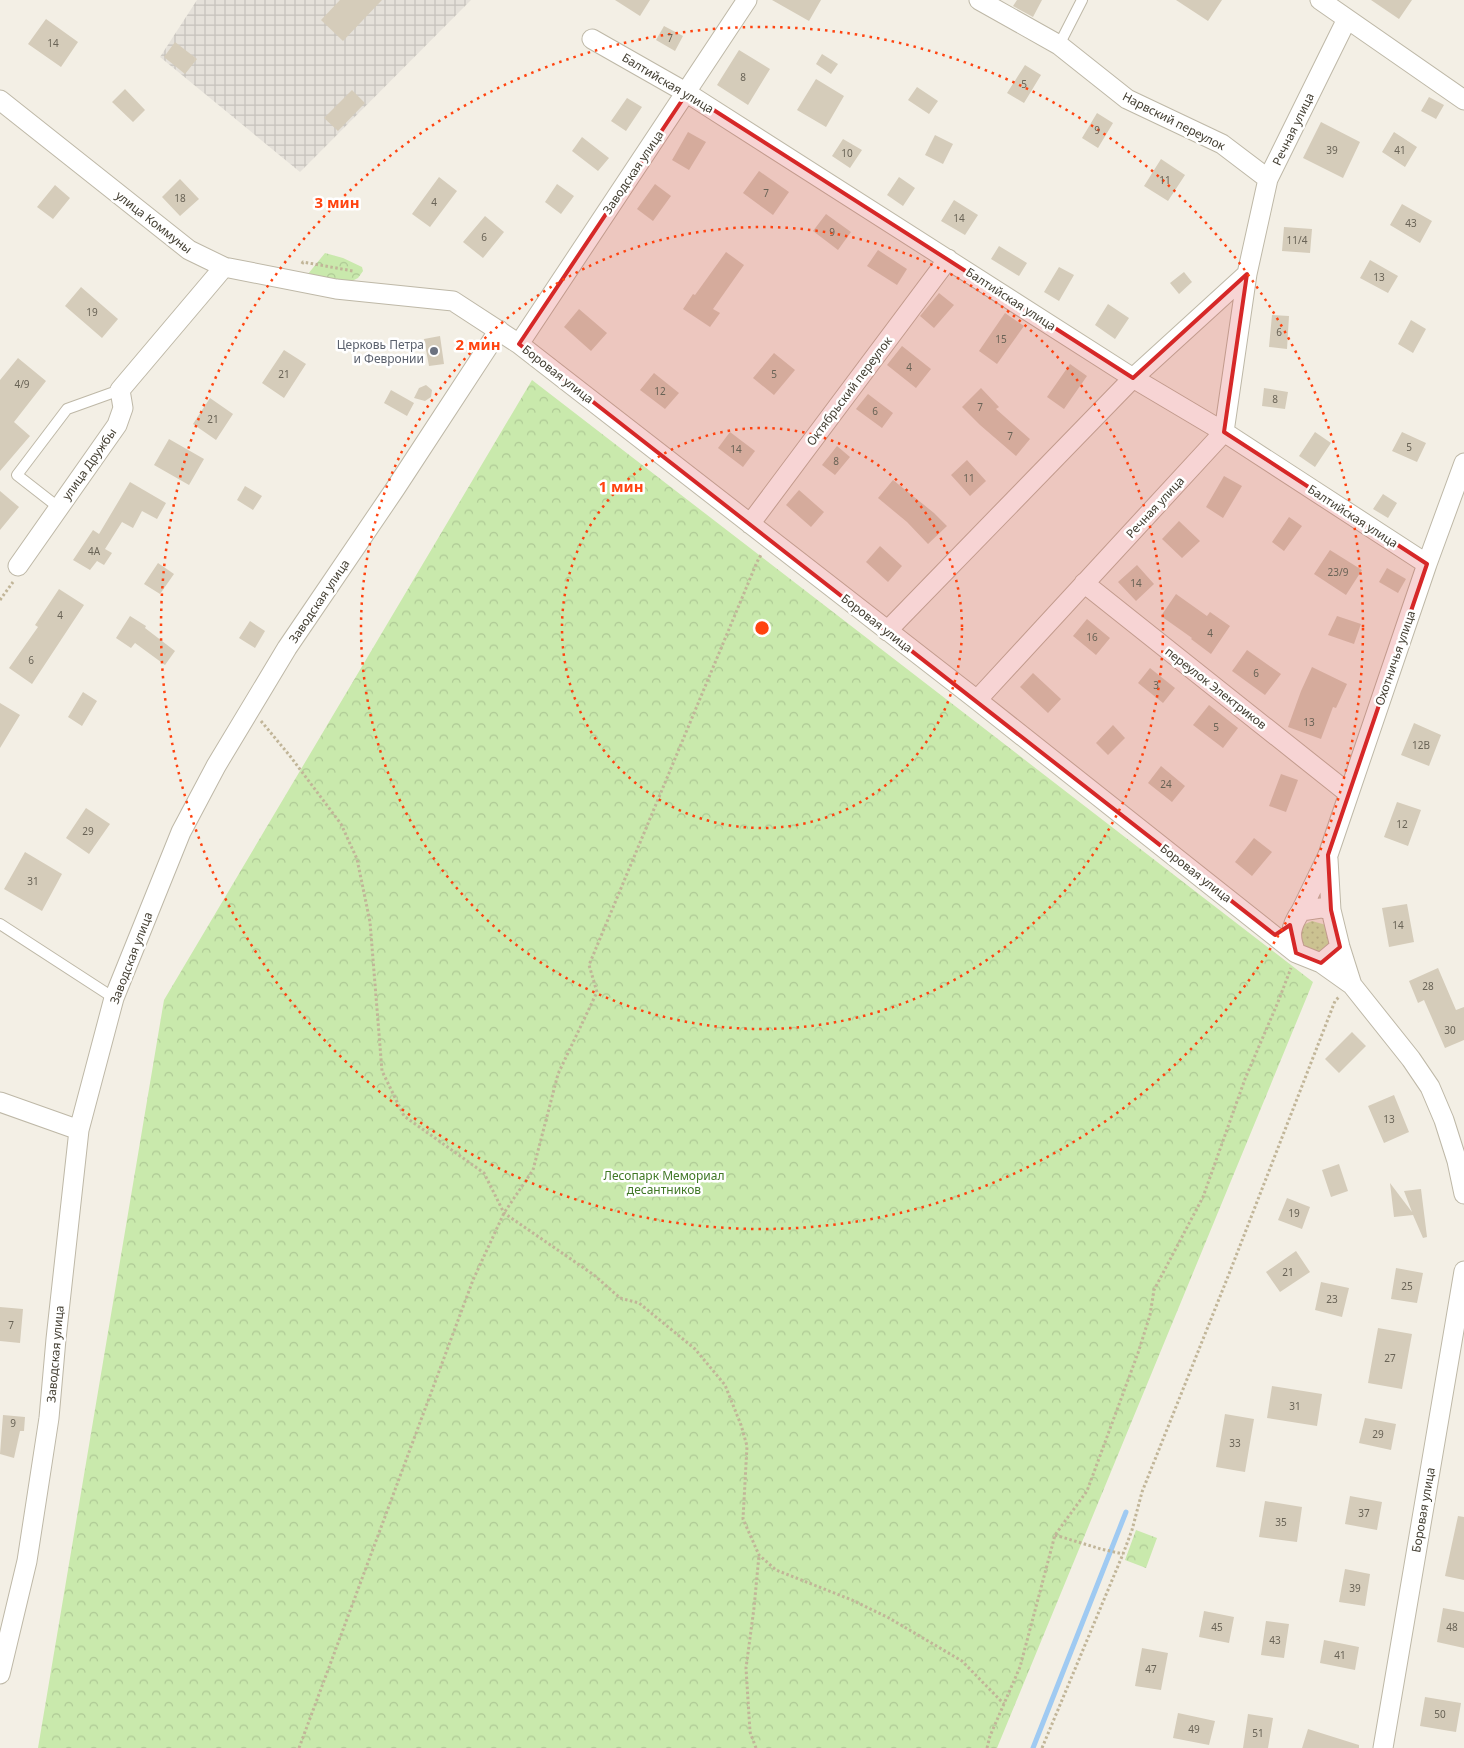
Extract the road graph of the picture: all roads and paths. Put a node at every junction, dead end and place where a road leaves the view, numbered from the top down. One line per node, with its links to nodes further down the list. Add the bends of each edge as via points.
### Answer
1 (748, 0): 8 (street, Заводская улица)
2 (979, 0): 7 (street, Нарвский переулок)
3 (1082, 0): 7 (lane)
4 (1320, 0): 5 (street)
5 (1347, 19): 10 (street); 11 (street, Речная улица)
6 (592, 39): 8 (street, Балтийская улица)
7 (1058, 45): 11 (street, Нарвский переулок, via 1127,100 1222,144)
8 (687, 92): 12 (street, Балтийская улица); 19 (street, Заводская улица)
9 (0, 100): 14 (street, улица Коммуны, via 189,250)
10 (1464, 100)
11 (1268, 179): 16 (street, Речная улица)
12 (948, 259): 20 (street, Балтийская улица); 25 (street, Октябрьский переулок)
13 (315, 264): 15 (path)
14 (224, 267): 17 (street, улица Коммуны, via 336,289); 21 (street)
15 (353, 271)
16 (1247, 274): 20 (street); 22 (street, Речная улица)
17 (453, 301): 18 (street, Боровая улица)
18 (499, 330): 19 (street, Боровая улица); 32 (street, Заводская улица, via 287,648)
19 (519, 344): 25 (street, Боровая улица)
20 (1133, 378): 22 (street, Балтийская улица); 30 (street)
21 (120, 390): 24 (street, улица Дружбы, via 123,408 117,425); 24 (lane, via 66,409 17,475)
22 (1224, 432): 27 (street, Балтийская улица); 29 (street, Речная улица)
23 (1464, 462): 27 (street, Охотничья улица)
24 (58, 507): 28 (street, улица Дружбы)
25 (750, 524): 26 (street, Боровая улица)
26 (771, 540): 30 (street, Боровая улица); 47 (path, via 757,562 589,965 596,992 558,1074 533,1170)
27 (1427, 564): 33 (street, Охотничья улица)
28 (18, 566)
29 (1084, 583): 31 (street, Речная улица); 33 (street, переулок Электриков)
30 (887, 631): 31 (street, Боровая улица)
31 (977, 700): 38 (street, Боровая улица)
32 (252, 709): 43 (street, Заводская улица, via 180,832); 47 (path, via 341,824 357,860 370,922 382,1071 404,1116 484,1173)
33 (1348, 792): 34 (street, Охотничья улица)
34 (1328, 855): 35 (street, Охотничья улица); 36 (street, Охотничья улица)
35 (1331, 910): 36 (street, via 1321,908); 39 (street)
36 (1298, 917): 38 (street); 40 (street, via 1291,934)
37 (0, 924): 43 (lane)
38 (1275, 935): 40 (street, Боровая улица)
39 (1340, 947): 41 (street); 42 (street)
40 (1296, 953): 41 (street); 49 (path, via 1245,1079 1203,1197 1154,1290 1138,1353 1087,1492)
41 (1321, 963): 42 (street)
42 (1352, 985): 46 (street, via 1430,1087 1444,1120); 50 (path, via 1335,1001 1142,1492)
43 (114, 998): 45 (street, Заводская улица)
44 (0, 1102): 45 (street)
45 (79, 1130): 52 (street, Заводская улица, via 49,1418 26,1561)
46 (1464, 1194)
47 (504, 1214): 51 (path, via 594,1275 620,1298 639,1303 695,1349 725,1385 747,1446 743,1519); 54 (path, via 473,1280)
48 (1464, 1271): 58 (street, Боровая улица)
49 (1055, 1534): 50 (path); 53 (path, via 1020,1667)
50 (1122, 1554): 57 (path)
51 (758, 1555): 53 (path, via 776,1570 889,1618 962,1661); 55 (path, via 746,1668 750,1732)
52 (0, 1674)
53 (1004, 1704): 56 (path)
54 (299, 1748)
55 (756, 1748)
56 (987, 1748)
57 (1042, 1748)
58 (1383, 1748)

